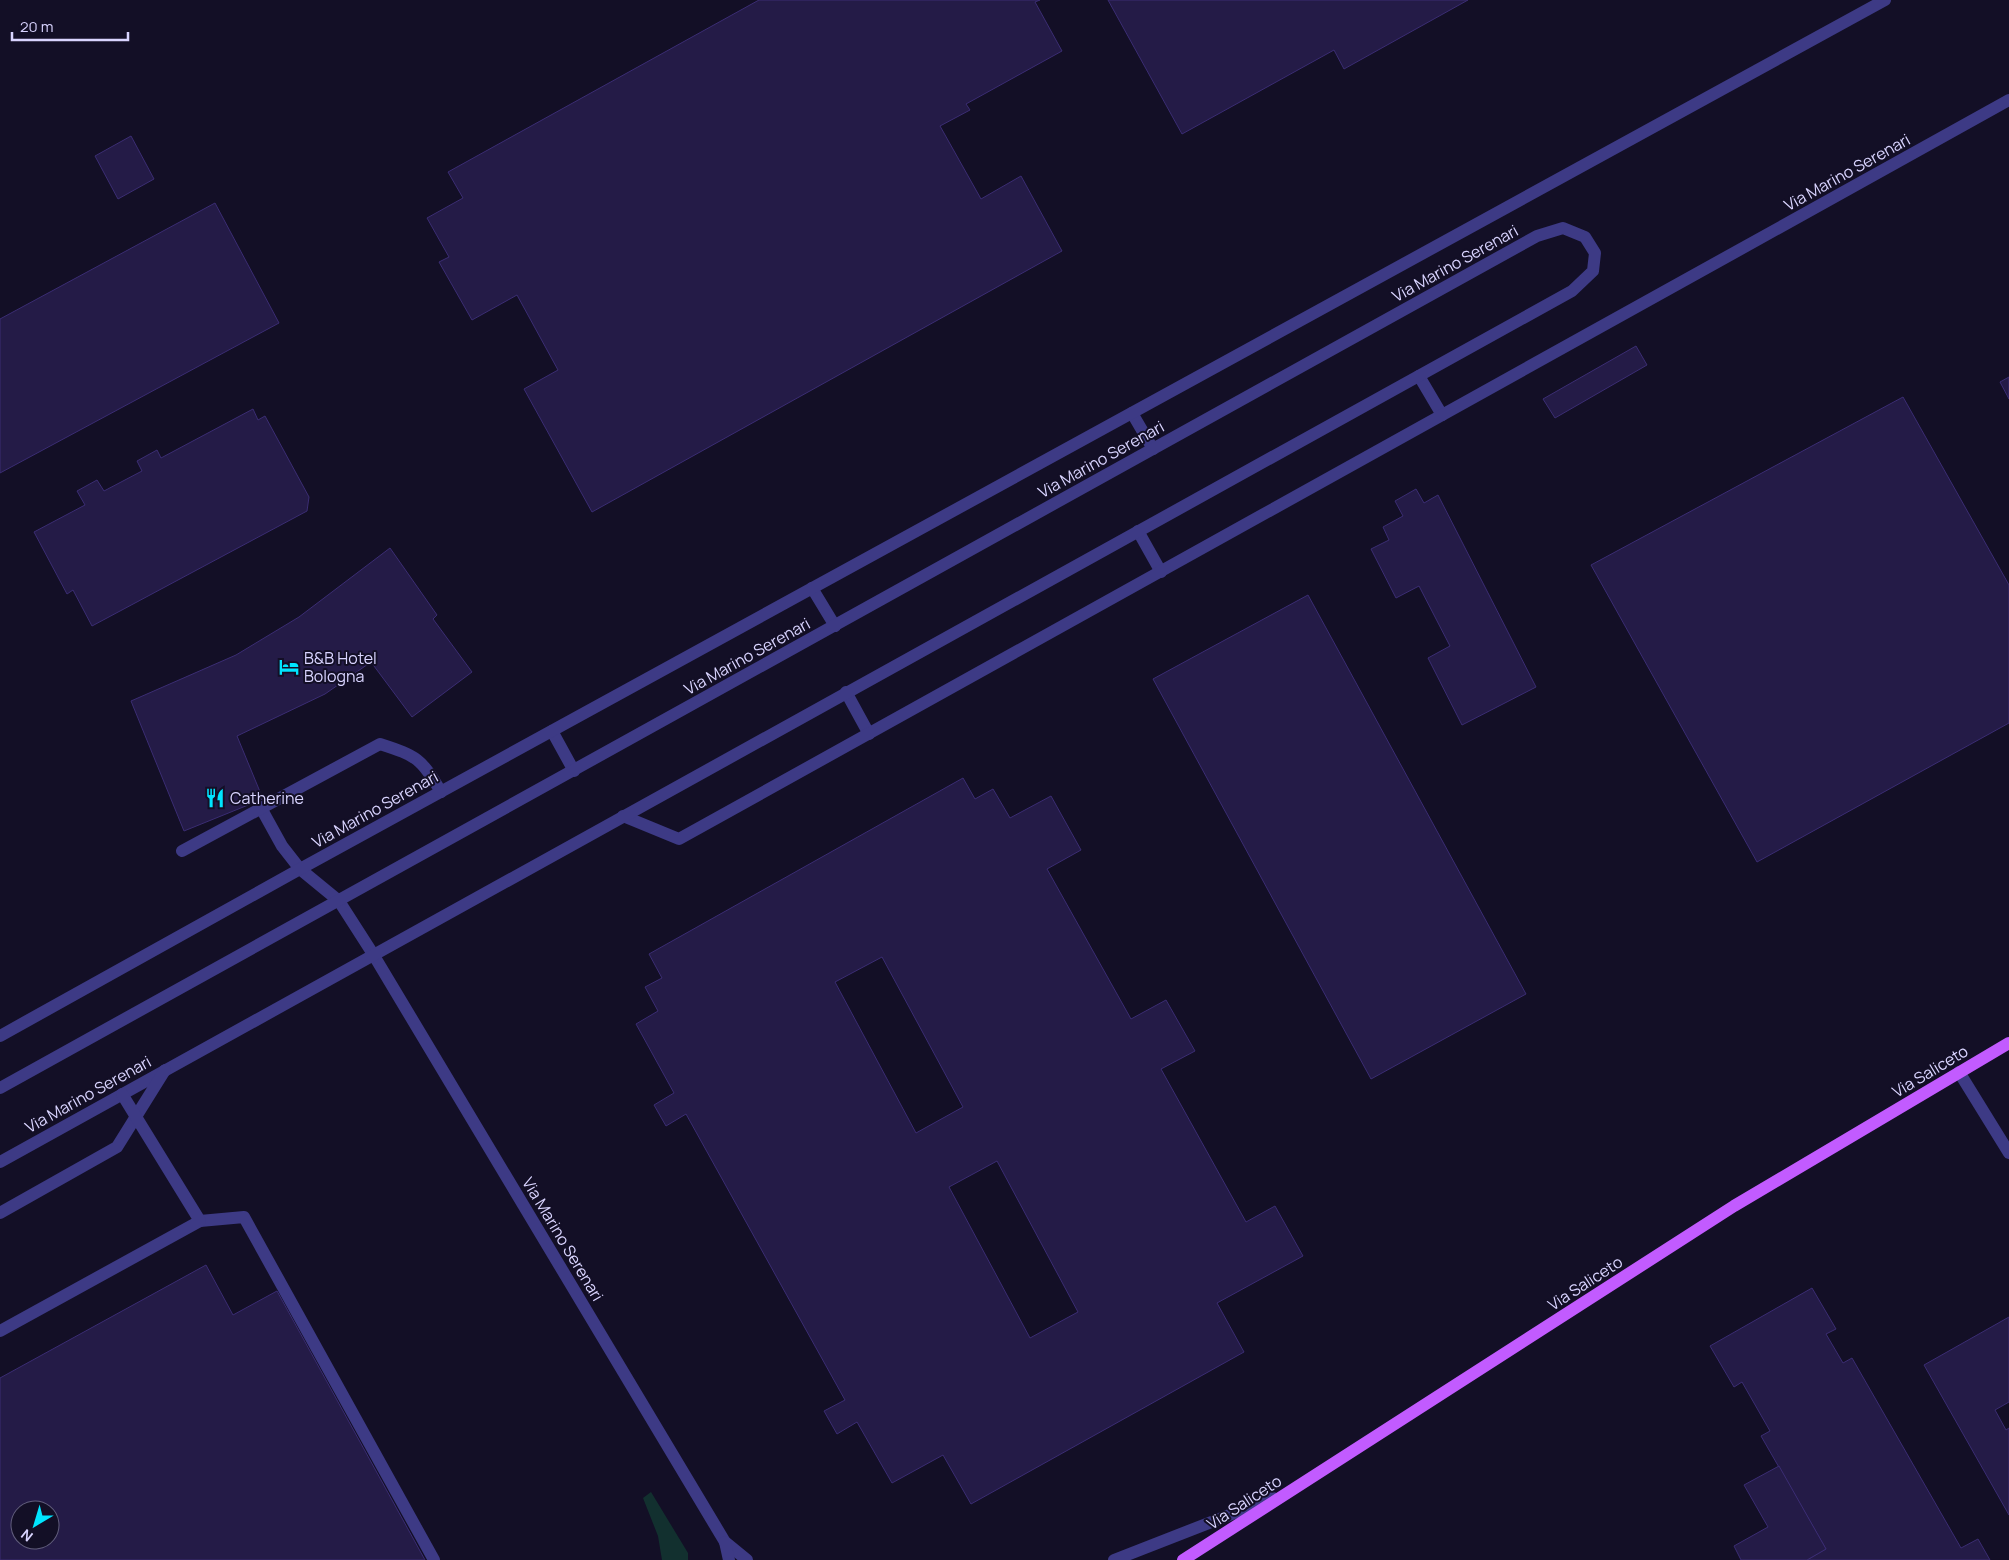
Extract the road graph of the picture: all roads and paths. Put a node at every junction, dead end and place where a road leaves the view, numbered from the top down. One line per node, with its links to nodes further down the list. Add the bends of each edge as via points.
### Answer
1 (1885, 0): 4 (street, Via Marino Serenari)
2 (2009, 100): 5 (street, Via Marino Serenari)
3 (1419, 376): 5 (street); 6 (street, Via Marino Serenari, via 1572,291 1593,271 1595,253 1585,237 1564,228 1537,236); 7 (street, Via Marino Serenari)
4 (1132, 413): 6 (street); 9 (street, Via Marino Serenari)
5 (1442, 415): 8 (street, Via Marino Serenari)
6 (1153, 449): 10 (street, Via Marino Serenari)
7 (1138, 531): 8 (street); 11 (street, Via Marino Serenari)
8 (1161, 572): 13 (street, Via Marino Serenari)
9 (812, 588): 10 (street); 12 (street, Via Marino Serenari)
10 (834, 626): 14 (street, Via Marino Serenari)
11 (846, 692): 13 (street); 17 (street, Via Marino Serenari)
12 (552, 731): 14 (street); 15 (street, Via Marino Serenari)
13 (869, 734): 17 (street, Via Marino Serenari, via 679,839)
14 (574, 771): 20 (street, Via Marino Serenari)
15 (441, 792): 16 (street, via 425,765 406,752 380,744); 19 (street, Via Marino Serenari)
16 (261, 808): 18 (street); 19 (street, via 282,846)
17 (623, 816): 21 (street, Via Marino Serenari)
18 (182, 851)
19 (300, 869): 20 (street, Via Marino Serenari); 22 (street, Via Marino Serenari)
20 (339, 901): 21 (street, Via Marino Serenari); 26 (street, Via Marino Serenari)
21 (372, 954): 24 (street, Via Marino Serenari); 35 (street, Via Marino Serenari)
22 (0, 1036)
23 (2009, 1042): 25 (main road, Via Saliceto)
24 (166, 1069): 27 (street, Via Marino Serenari); 28 (street, Via Marino Serenari)
25 (1959, 1072): 29 (street); 34 (main road, Via Saliceto, via 1734,1206)
26 (0, 1088)
27 (122, 1094): 28 (street); 30 (street, Via Marino Serenari)
28 (136, 1115): 31 (street, Via Marino Serenari, via 117,1147); 32 (street)
29 (2009, 1153)
30 (0, 1162)
31 (0, 1213)
32 (200, 1221): 33 (street); 36 (street, via 244,1217)
33 (0, 1331)
34 (1290, 1492): 39 (street); 40 (main road, Via Saliceto)
35 (725, 1542): 37 (street, Via Marino Serenari); 38 (street, Via Marino Serenari)
36 (434, 1560)
37 (729, 1560)
38 (747, 1560)
39 (1114, 1560)
40 (1183, 1560)

